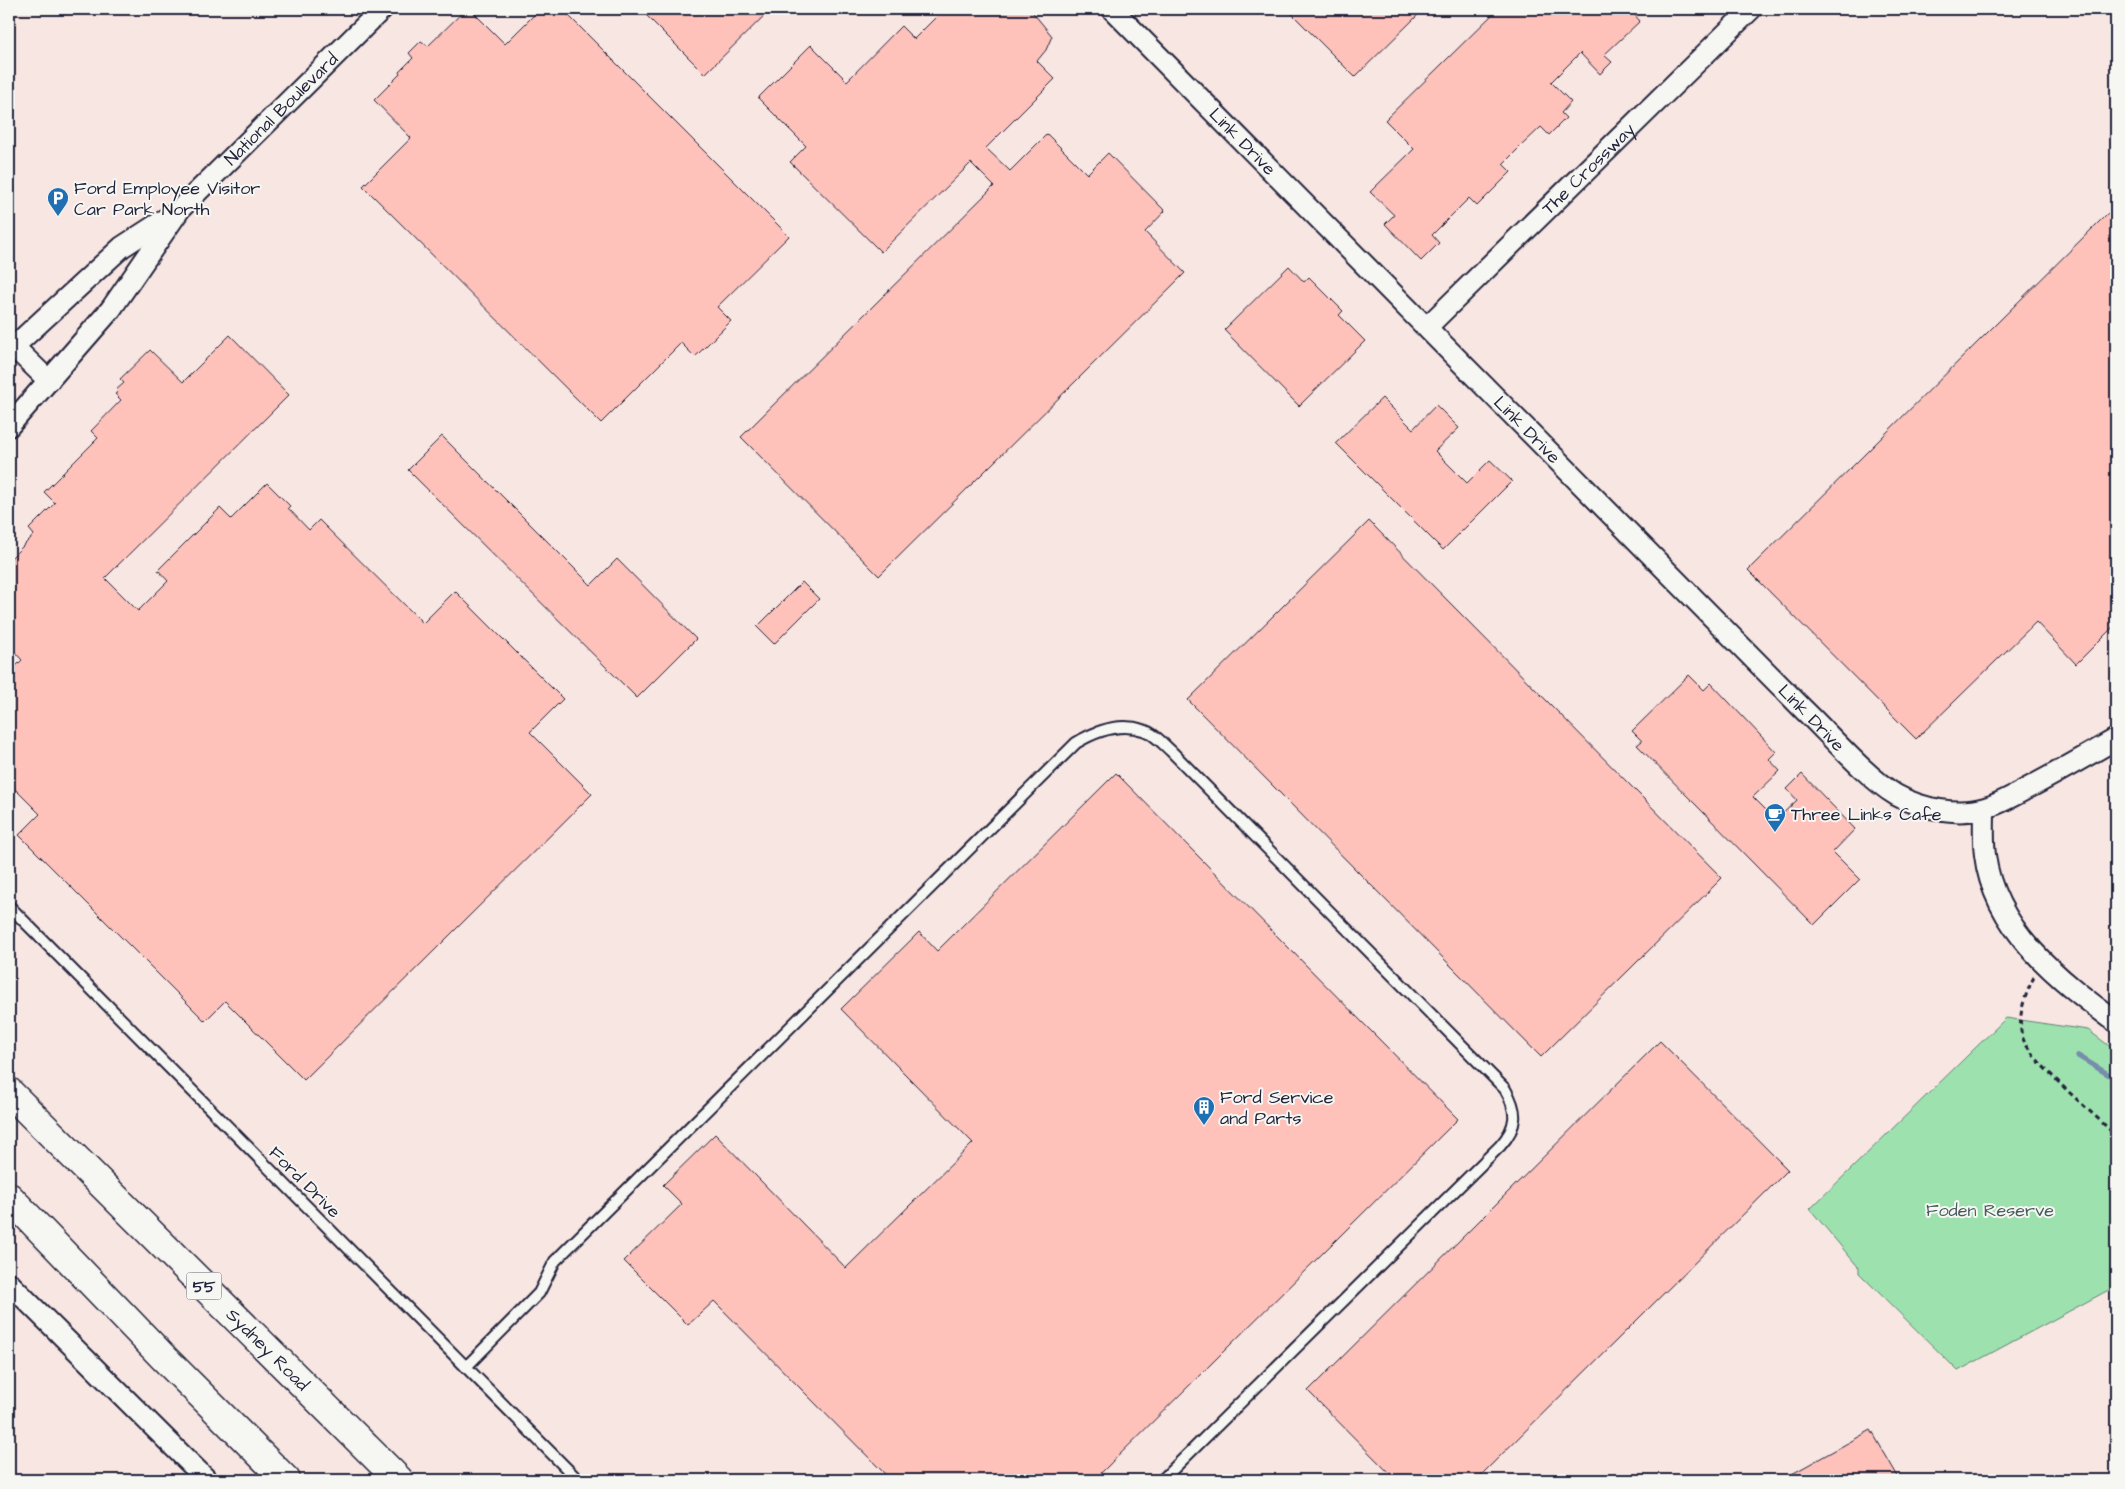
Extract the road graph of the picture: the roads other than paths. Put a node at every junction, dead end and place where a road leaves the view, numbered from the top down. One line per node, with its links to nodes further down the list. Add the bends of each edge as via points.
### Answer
1 (382, 9): 4 (street, National Boulevard)
2 (1112, 9): 5 (street, Link Drive)
3 (1750, 9): 5 (street, The Crossway)
4 (180, 209): 6 (street, National Boulevard, via 122,247); 7 (street, National Boulevard, via 111,309)
5 (1427, 327): 10 (street, Link Drive, via 1873,777 1896,795 1914,803 1939,810)
6 (11, 348): 7 (street)
7 (49, 381): 8 (street, National Boulevard)
8 (9, 426)
9 (2116, 739): 10 (street, via 2042,781)
10 (1974, 810): 12 (street, via 1993,887 2004,913 2042,961)
11 (9, 906): 16 (lane, Ford Drive)
12 (2116, 1022)
13 (9, 1092): 19 (highway, Sydney Road / 55)
14 (9, 1197): 18 (highway)
15 (9, 1283): 17 (street)
16 (466, 1367): 20 (lane, Ford Drive); 21 (lane, via 539,1293 555,1261 1076,743 1092,733 1110,728 1143,730 1171,752 1505,1089 1515,1115 1509,1137)
17 (207, 1480)
18 (286, 1480)
19 (399, 1480)
20 (578, 1480)
21 (1162, 1480)

